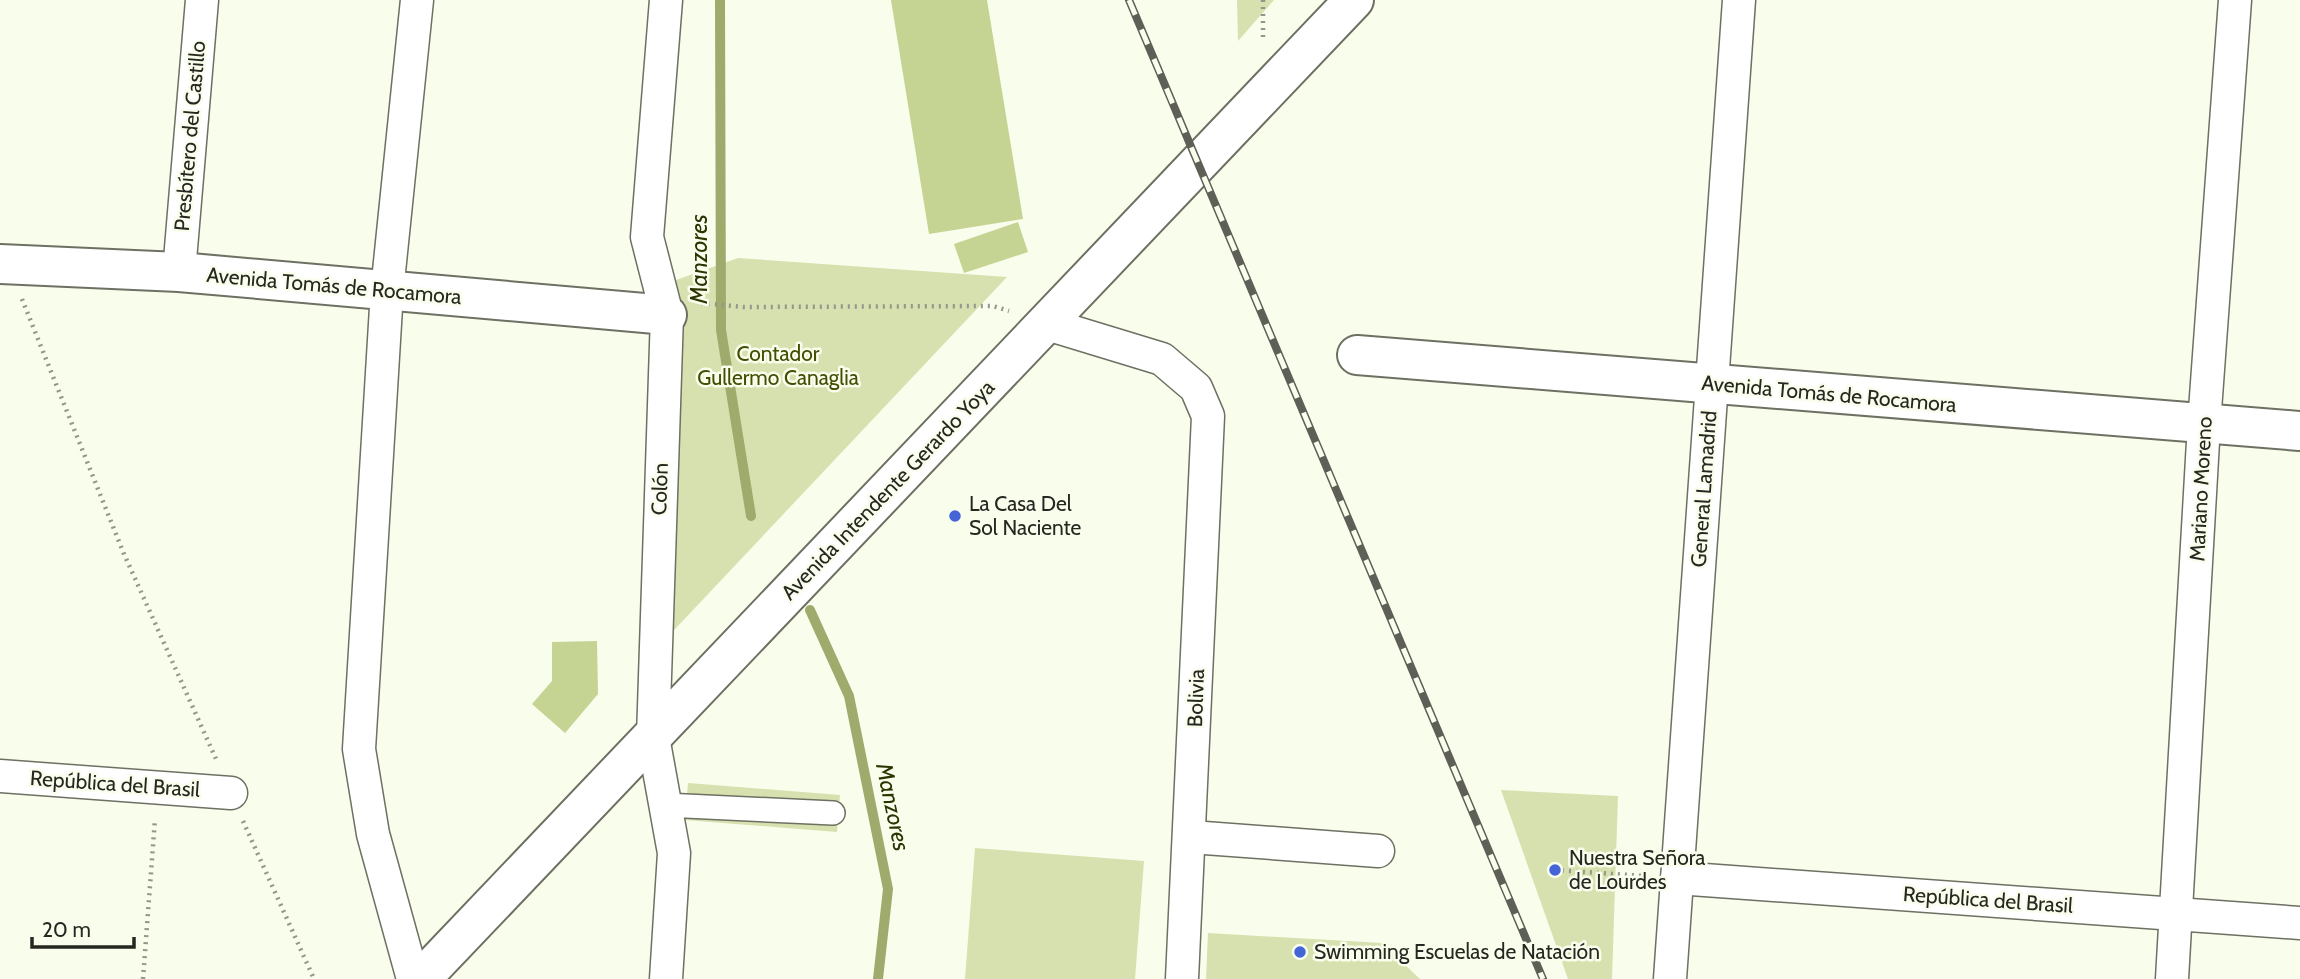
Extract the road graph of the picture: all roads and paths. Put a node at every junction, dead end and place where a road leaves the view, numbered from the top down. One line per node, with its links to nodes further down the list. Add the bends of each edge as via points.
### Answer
1 (202, 0): 8 (street, Presbítero del Castillo)
2 (417, 0): 9 (street)
3 (666, 0): 11 (street, Colón, via 647,237)
4 (1354, 0): 12 (street, Avenida Intendente Gerardo Yoya)
5 (1739, 0): 14 (street, General Lamadrid)
6 (2235, 0): 15 (street, Mariano Moreno)
7 (4, 264): 8 (street, Avenida Tomás de Rocamora); 20 (path, via 124,554)
8 (179, 272): 9 (street, Avenida Tomás de Rocamora)
9 (387, 291): 11 (street, Avenida Tomás de Rocamora); 31 (street, via 359,749 373,834)
10 (704, 302): 12 (path, via 743,307 993,306)
11 (667, 315): 17 (street, Colón)
12 (1047, 324): 17 (street, Avenida Intendente Gerardo Yoya); 23 (street, Bolivia, via 1162,359 1196,388 1208,416)
13 (1357, 355): 14 (street, Avenida Tomás de Rocamora)
14 (1712, 385): 15 (street, Avenida Tomás de Rocamora); 26 (street, General Lamadrid)
15 (2204, 424): 16 (street, Avenida Tomás de Rocamora); 27 (street, Mariano Moreno)
16 (2300, 431)
17 (653, 737): 21 (street, Colón); 32 (street, Avenida Intendente Gerardo Yoya)
18 (0, 776): 19 (street, República del Brasil)
19 (158, 787): 20 (street, República del Brasil); 29 (path)
20 (231, 793): 30 (path)
21 (665, 805): 22 (street); 33 (street, Colón, via 674,853)
22 (833, 813)
23 (1191, 837): 24 (street); 34 (street, Bolivia)
24 (1378, 851)
25 (1555, 870): 26 (path)
26 (1677, 878): 27 (street, República del Brasil); 35 (street, General Lamadrid)
27 (2176, 913): 28 (street, República del Brasil); 36 (street, Mariano Moreno)
28 (2300, 923)
29 (144, 979)
30 (314, 979)
31 (414, 979)
32 (421, 979)
33 (666, 979)
34 (1182, 979)
35 (1670, 979)
36 (2172, 979)

